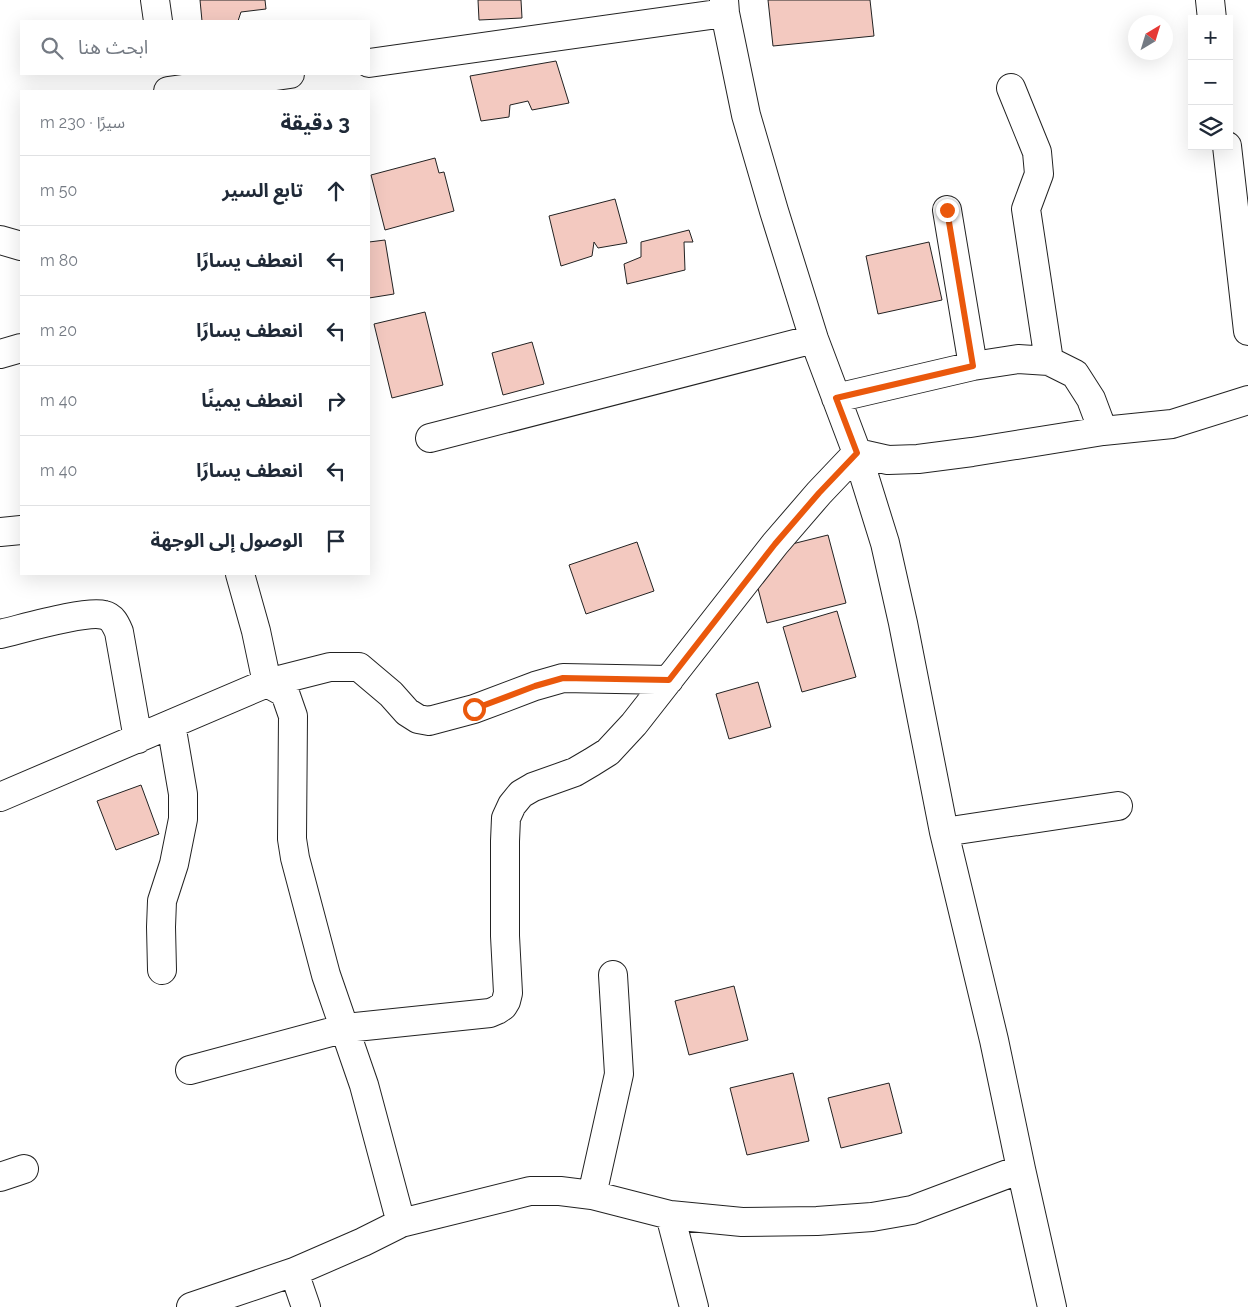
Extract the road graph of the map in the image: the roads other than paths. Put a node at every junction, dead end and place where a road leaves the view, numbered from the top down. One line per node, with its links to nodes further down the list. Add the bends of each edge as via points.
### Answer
1 (155, 0): 5 (street)
2 (1210, 0): 4 (street)
3 (725, 6): 6 (street); 17 (street, via 746,115)
4 (1212, 15)
5 (158, 20)
6 (370, 63)
7 (165, 75): 10 (street)
8 (283, 75): 11 (street)
9 (1011, 88): 20 (street, via 1037,152 1039,174 1026,209)
10 (168, 90)
11 (175, 90)
12 (1227, 150): 16 (street)
13 (947, 210): 21 (street)
14 (0, 240): 15 (street)
15 (20, 246)
16 (1248, 331)
17 (814, 339): 22 (street); 25 (street)
18 (20, 348): 19 (street)
19 (0, 354)
20 (1049, 361): 21 (street, via 1018,359); 24 (street, via 1075,374 1091,399)
21 (973, 366): 22 (street)
22 (836, 398): 26 (street)
23 (1248, 400): 24 (street, via 1172,424)
24 (1103, 432): 26 (street, via 918,459 888,460)
25 (430, 438)
26 (857, 453): 31 (street, via 775,544); 37 (street, via 885,543)
27 (20, 530): 28 (street)
28 (0, 532)
29 (240, 575): 32 (street)
30 (0, 634): 34 (street, via 72,618 98,614 109,617 119,632)
31 (669, 680): 32 (street, via 563,678 430,721 418,719 407,712 359,667 330,667); 40 (street, via 608,752 575,772 533,787 512,805 506,818 508,993 503,1006 482,1014)
32 (267, 683): 33 (street); 40 (street, via 285,693 293,716 292,839 295,858 326,975)
33 (171, 724): 34 (street); 38 (street, via 183,794 183,819 162,901)
34 (138, 739): 35 (street)
35 (0, 797)
36 (1118, 806): 37 (street)
37 (944, 832): 42 (street)
38 (162, 970)
39 (613, 976): 43 (street, via 619,1074)
40 (346, 1028): 41 (street); 45 (street)
41 (190, 1070)
42 (1021, 1169): 44 (street, via 912,1210 872,1217 742,1222); 50 (street)
43 (592, 1195): 44 (street); 45 (street, via 530,1191)
44 (670, 1215): 49 (street)
45 (401, 1224): 46 (street)
46 (294, 1272): 47 (street); 48 (street)
47 (191, 1307)
48 (306, 1307)
49 (694, 1307)
50 (1052, 1307)

